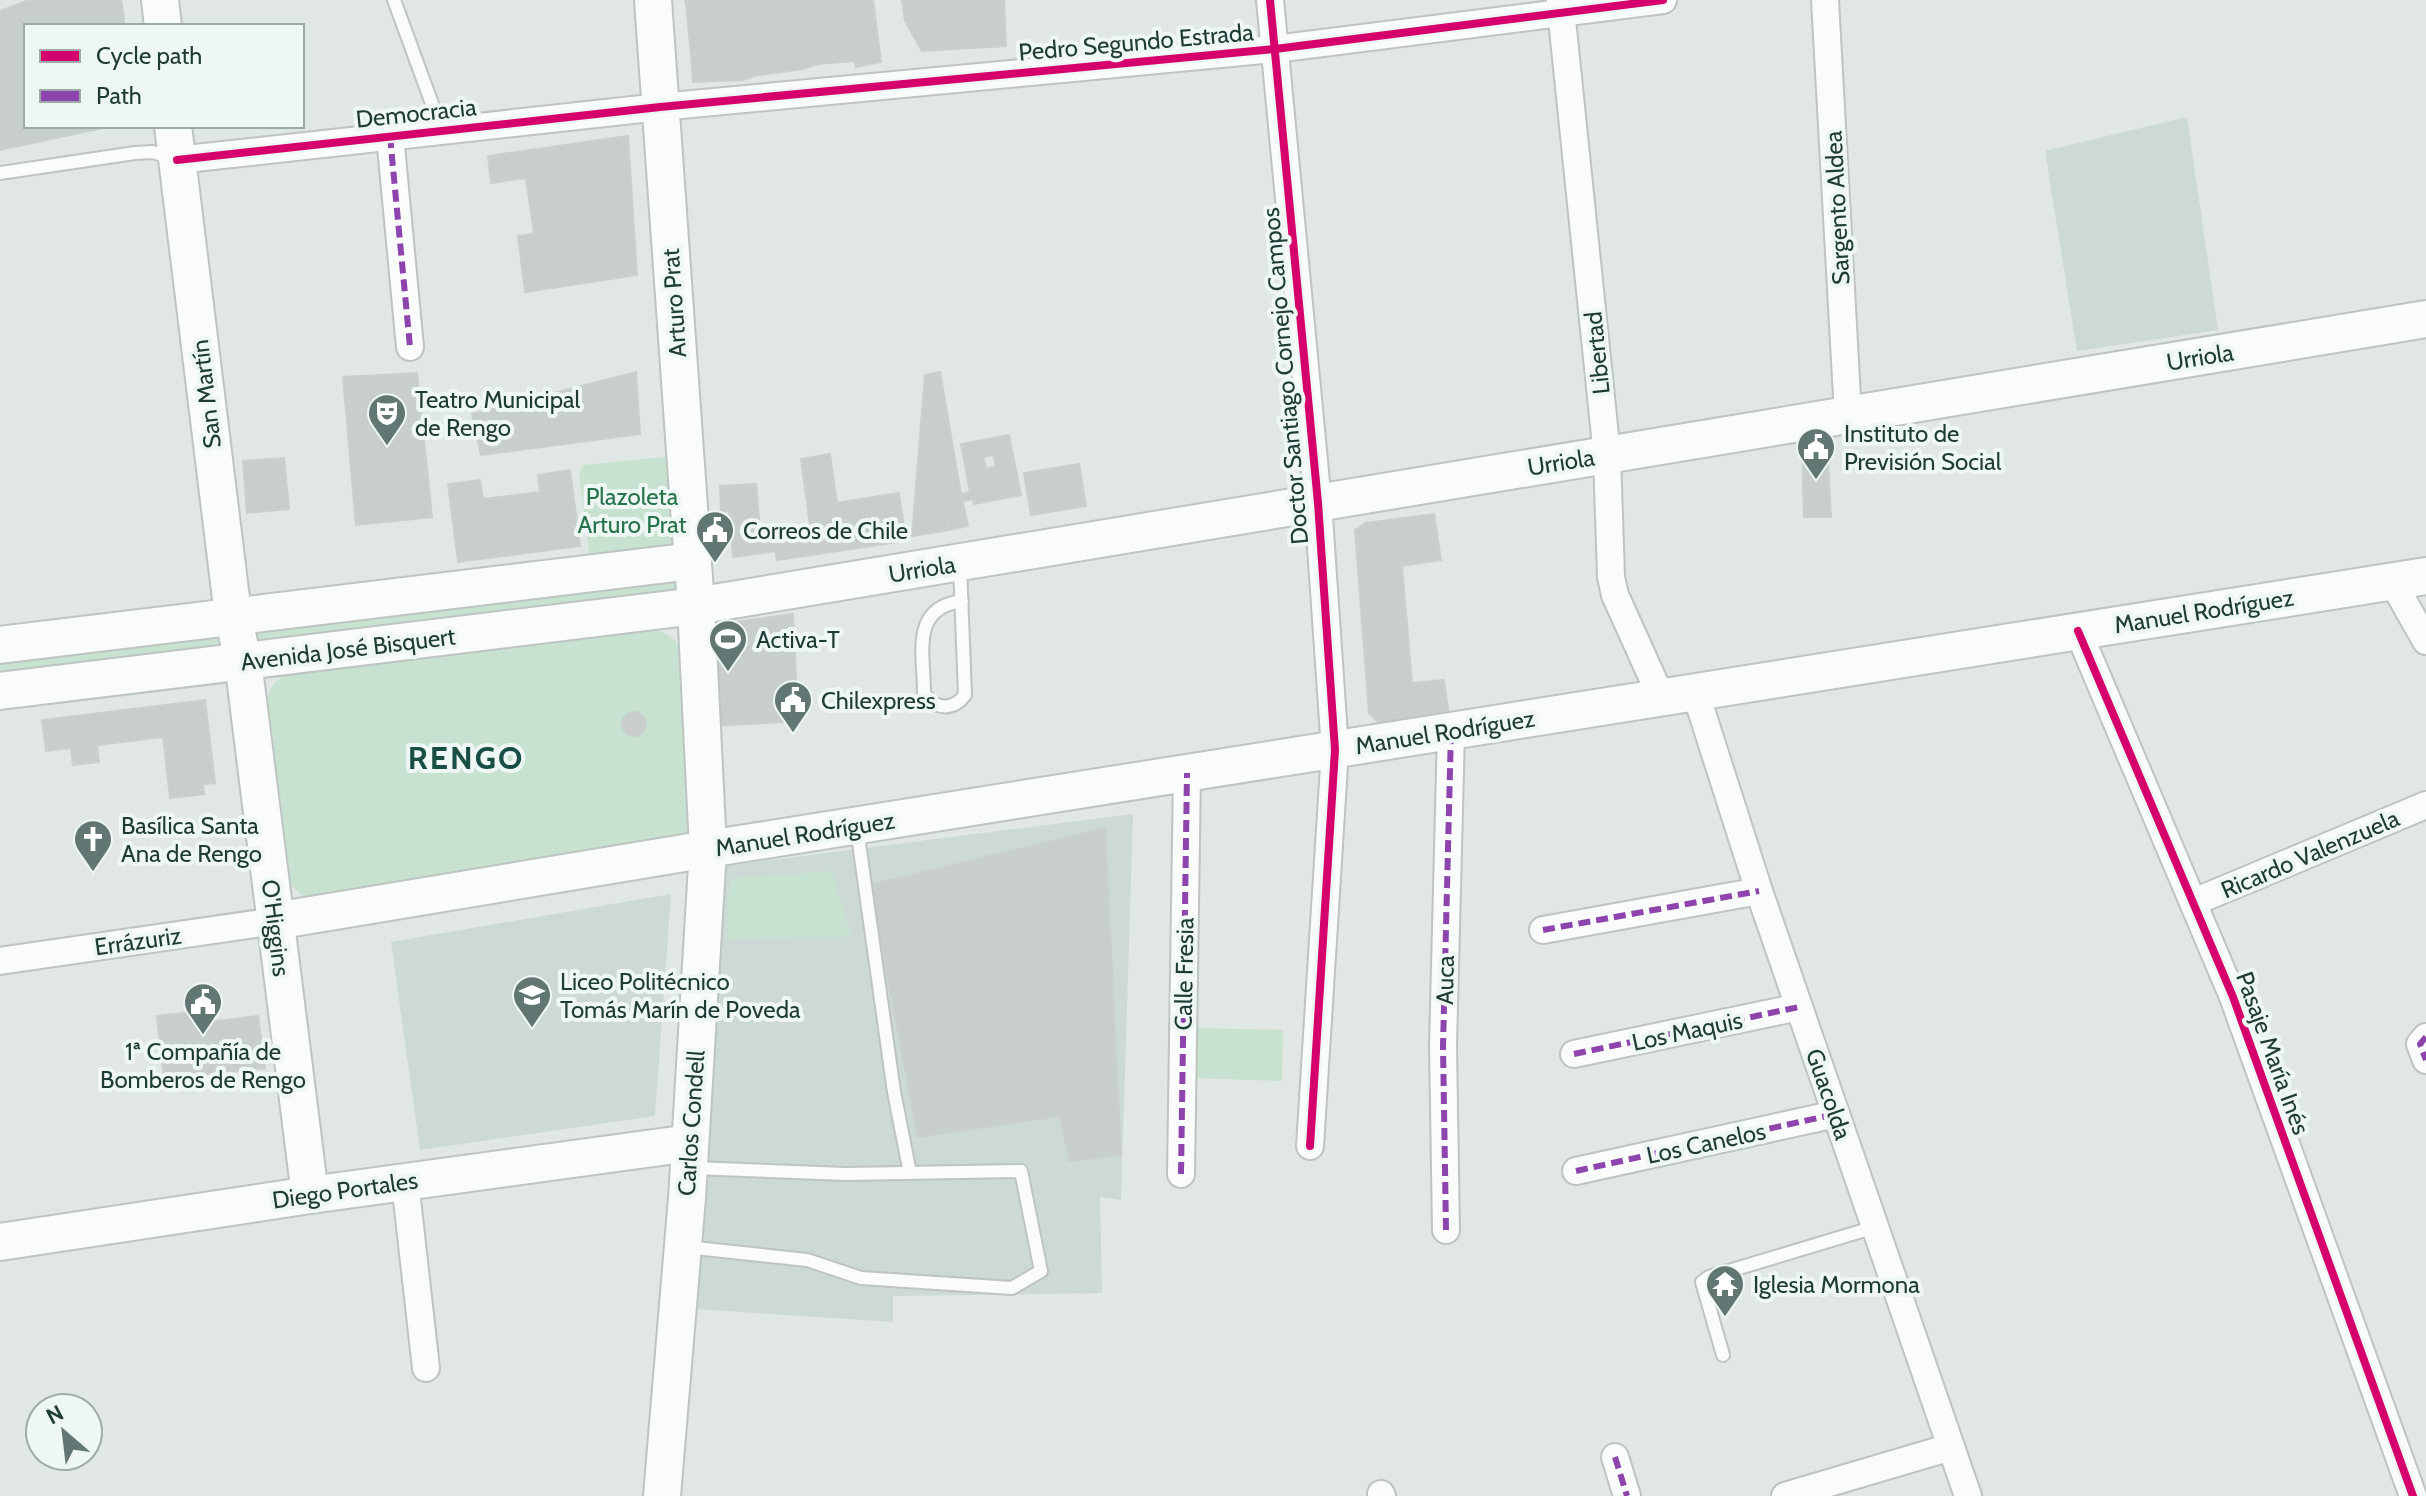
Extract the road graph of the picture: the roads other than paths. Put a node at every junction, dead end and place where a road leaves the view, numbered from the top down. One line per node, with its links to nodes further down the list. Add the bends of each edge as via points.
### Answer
1 (160, 0): 8 (main road)
2 (394, 0): 11 (lane)
3 (653, 0): 10 (main road, Arturo Prat)
4 (1270, 0): 9 (street, Doctor Santiago Cornejo Campos)
5 (1663, 0): 7 (street, Pedro Segundo Estrada)
6 (1825, 0): 17 (street, Sargento Aldea)
7 (1560, 6): 9 (street, Pedro Segundo Estrada); 18 (street, Libertad)
8 (163, 24)
9 (1275, 49): 10 (street, Pedro Segundo Estrada); 19 (street, Doctor Santiago Cornejo Campos)
10 (660, 107): 11 (street, Democracia); 20 (main road, Arturo Prat)
11 (442, 131): 12 (street, Democracia)
12 (390, 136): 13 (street, Democracia); 16 (street)
13 (175, 143): 14 (lane, via 153,152); 25 (main road, San Martín)
14 (0, 173)
15 (2426, 319): 17 (main road, Urriola)
16 (410, 347)
17 (1848, 415): 18 (main road, Urriola)
18 (1607, 455): 19 (main road, Urriola); 31 (street, Libertad, via 1615,595)
19 (1318, 503): 21 (main road, Urriola); 33 (street, Doctor Santiago Cornejo Campos)
20 (692, 561): 24 (main road, Arturo Prat); 25 (main road, Avenida José Bisquert)
21 (960, 562): 23 (lane); 24 (main road, Urriola)
22 (2409, 578): 26 (main road, Manuel Rodríguez); 27 (street)
23 (962, 601): 23 (lane, via 965,695 953,705 939,706 924,693 924,625 941,606)
24 (696, 606): 29 (main road, Avenida José Bisquert); 37 (main road, Carlos Condell)
25 (233, 615): 28 (main road, Avenida José Bisquert); 29 (main road, San Martín)
26 (2078, 631): 31 (main road, Manuel Rodríguez); 39 (street, Pasaje María Inés)
27 (2426, 641)
28 (0, 645)
29 (243, 661): 30 (main road, Avenida José Bisquert); 40 (main road, O'Higgins)
30 (0, 691)
31 (1678, 694): 32 (main road, Manuel Rodríguez); 38 (street, Guacolda)
32 (1451, 731): 33 (main road, Manuel Rodríguez); 54 (street, Auca, via 1443,1046)
33 (1335, 750): 34 (main road, Manuel Rodríguez); 46 (street, Doctor Santiago Cornejo Campos)
34 (1187, 773): 36 (main road, Manuel Rodríguez); 50 (street, Calle Fresia)
35 (2426, 805): 39 (street, Ricardo Valenzuela)
36 (857, 826): 37 (main road, Manuel Rodríguez); 49 (lane)
37 (708, 849): 40 (main road, Manuel Rodríguez); 47 (main road, Carlos Condell)
38 (1759, 891): 41 (street); 43 (street, Guacolda)
39 (2194, 902): 65 (street, Pasaje María Inés)
40 (275, 921): 42 (street, Errázuriz); 52 (main road, O'Higgins)
41 (1543, 930)
42 (0, 961)
43 (1799, 1007): 44 (street, Los Maquis); 45 (street, Guacolda)
44 (1574, 1054)
45 (1836, 1114): 48 (street, Los Canelos); 53 (street, Guacolda)
46 (1310, 1146)
47 (689, 1155): 49 (lane, via 846,1174); 51 (main road, Diego Portales); 56 (main road, Carlos Condell)
48 (1576, 1171)
49 (910, 1173): 56 (lane, via 1021,1171 1041,1271 1012,1288 875,1279 807,1260)
50 (1181, 1174)
51 (405, 1182): 52 (main road, Diego Portales); 58 (street)
52 (310, 1195): 55 (main road, Diego Portales)
53 (1875, 1227): 57 (lane, via 1702,1282); 59 (street, Guacolda)
54 (1446, 1230)
55 (0, 1242)
56 (683, 1246): 61 (main road, Carlos Condell)
57 (1723, 1355)
58 (426, 1368)
59 (1951, 1447): 63 (street); 64 (street, Guacolda)
60 (1615, 1457): 62 (street)
61 (662, 1496)
62 (1627, 1496)
63 (1785, 1496)
64 (1968, 1496)
65 (2413, 1496)

